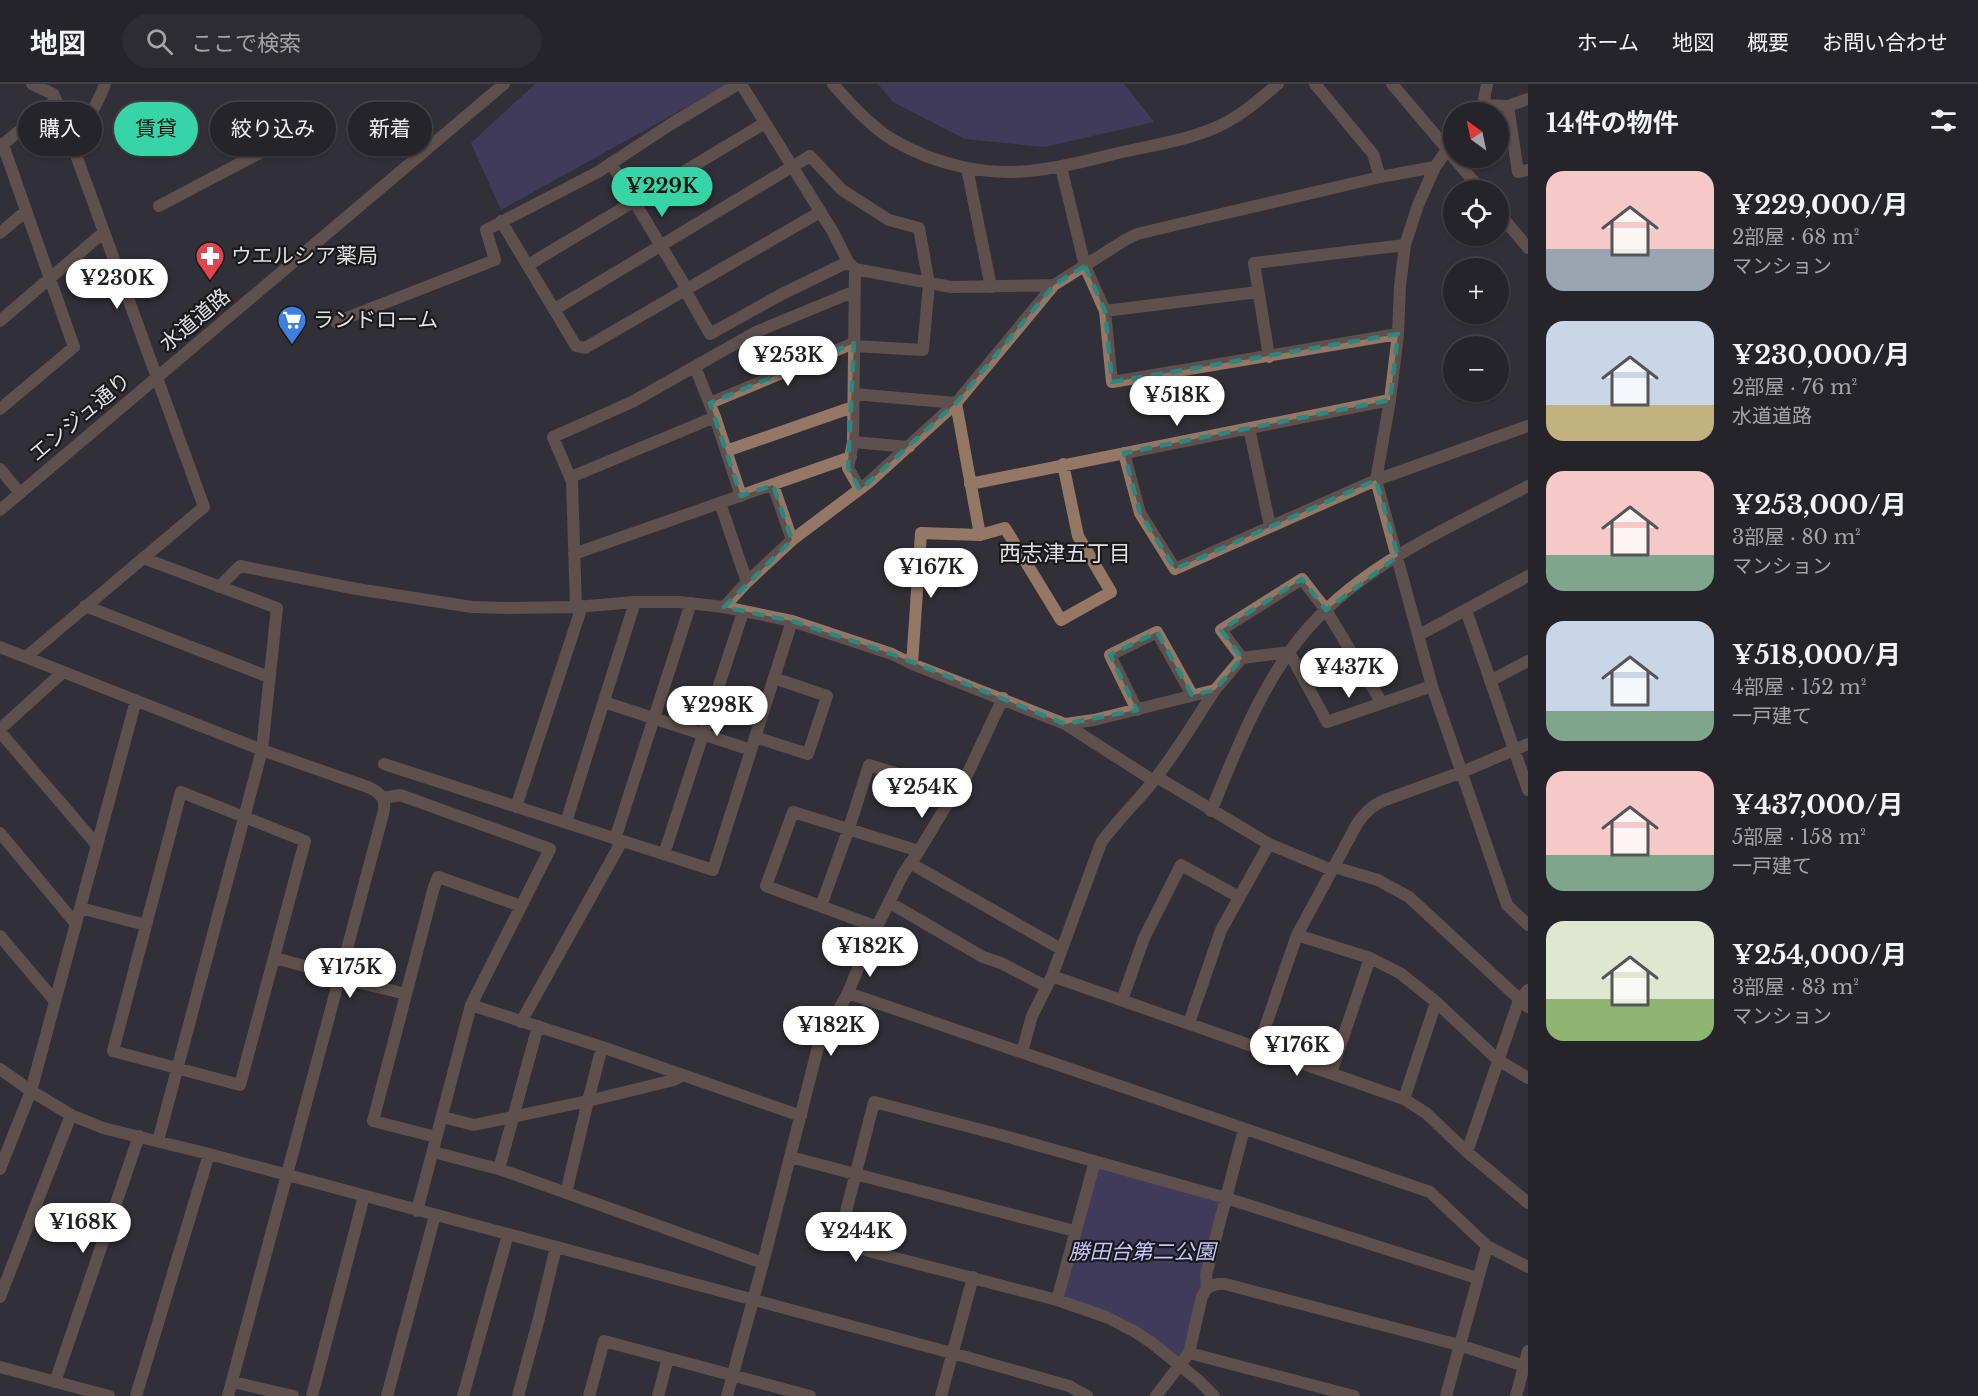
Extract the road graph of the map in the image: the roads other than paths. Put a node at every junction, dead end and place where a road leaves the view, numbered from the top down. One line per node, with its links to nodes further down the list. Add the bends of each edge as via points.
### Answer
1 (32, 84): 10 (street)
2 (105, 84): 12 (street)
3 (504, 84): 58 (street, 水道道路)
4 (740, 84): 16 (street); 22 (street)
5 (833, 84): 26 (street, via 891,139)
6 (1278, 84): 24 (street, via 1219,126)
7 (1315, 84): 28 (street, via 1373,154)
8 (1392, 84): 17 (street)
9 (1487, 84): 13 (street)
10 (56, 93): 18 (street)
11 (1528, 99): 14 (street)
12 (98, 102)
13 (1482, 102)
14 (1509, 106)
15 (1509, 113): 27 (street, via 1518,172)
16 (765, 123): 25 (street); 29 (street)
17 (1443, 141)
18 (1, 146): 31 (street)
19 (77, 156): 35 (street)
20 (255, 156): 30 (street)
21 (1443, 159): 23 (street)
22 (611, 163): 29 (street); 33 (street)
23 (1435, 166): 28 (street); 38 (street)
24 (1061, 167): 26 (street, via 1012,172); 42 (street)
25 (792, 168): 32 (street); 39 (street); 44 (street, via 810,156 842,190 889,220 919,228)
26 (968, 168): 46 (street)
27 (1528, 170)
28 (1380, 177): 42 (street, via 1137,234)
29 (634, 201): 39 (street); 40 (street)
30 (159, 206)
31 (26, 211): 36 (street); 43 (street)
32 (820, 212): 41 (street); 47 (street)
33 (501, 221): 40 (street); 53 (street, via 486,230 495,261)
34 (1509, 225): 37 (street)
35 (104, 232): 43 (street); 58 (street)
36 (0, 233)
37 (1526, 244)
38 (1405, 245): 49 (street, via 1254,263); 54 (street)
39 (662, 246): 47 (street); 50 (street)
40 (528, 265): 50 (street)
41 (852, 266): 44 (street); 47 (street, via 782,294 710,334); 48 (street)
42 (1085, 266): 45 (street); 51 (street)
43 (50, 278): 52 (street); 64 (street, via 74,347)
44 (929, 284): 46 (street); 55 (street, via 923,350)
45 (1054, 285): 46 (street); 62 (street)
46 (992, 287)
47 (686, 289): 50 (street, via 585,348 576,346)
48 (855, 291): 55 (street); 57 (street, via 756,332)
49 (1258, 292): 51 (street); 56 (street)
50 (555, 309)
51 (1105, 311): 56 (street, via 1112,382)
52 (0, 321)
53 (336, 322)
54 (1398, 334): 56 (street); 60 (street)
55 (854, 344): 59 (street); 61 (street)
56 (1269, 357)
57 (695, 367): 61 (street); 75 (street, via 632,402 553,437)
58 (158, 377): 81 (street, エンジュ通り); 90 (street, via 204,507)
59 (854, 394): 62 (street); 63 (street)
60 (1390, 400): 67 (street); 76 (street)
61 (710, 403): 65 (street)
62 (956, 403): 69 (street); 77 (street)
63 (853, 407): 68 (street); 70 (street)
64 (0, 409)
65 (715, 417): 70 (street); 75 (street)
66 (1528, 426): 76 (street)
67 (1249, 428): 71 (street); 85 (street)
68 (853, 442): 69 (street); 72 (street)
69 (909, 447): 80 (street)
70 (726, 451): 82 (street)
71 (1124, 453): 73 (street); 85 (street, via 1140,513 1175,569)
72 (850, 458): 78 (street); 80 (street, via 848,468)
73 (1064, 465): 77 (street); 86 (street, via 1078,536 1111,592 1061,620 1005,528)
74 (0, 469): 81 (street)
75 (570, 477): 88 (street)
76 (1376, 480): 85 (street); 89 (street)
77 (970, 484): 86 (street)
78 (773, 485): 82 (street); 87 (street)
79 (1528, 486): 89 (street)
80 (860, 489): 87 (street)
81 (20, 494): 84 (street, エンジュ通り)
82 (741, 496): 83 (street)
83 (720, 503): 88 (street); 92 (street)
84 (0, 510)
85 (1270, 526)
86 (980, 536): 109 (street, via 921,533)
87 (792, 540): 92 (street)
88 (574, 554): 97 (street)
89 (1398, 556): 99 (street); 103 (street)
90 (144, 558): 93 (street); 96 (street)
91 (1528, 576): 100 (street)
92 (747, 582): 98 (street)
93 (219, 587): 97 (street, via 240,566 472,606); 111 (street, via 277,608)
94 (635, 602): 95 (street); 97 (street); 119 (street)
95 (691, 603): 98 (street); 122 (street)
96 (85, 606): 106 (street); 111 (street)
97 (579, 607): 137 (street)
98 (724, 608): 101 (street)
99 (1326, 610): 105 (street); 107 (street, via 1302,579 1221,630); 120 (street)
100 (1466, 610): 103 (street); 113 (street)
101 (743, 612): 102 (street); 125 (street)
102 (792, 621): 109 (street); 112 (street)
103 (1419, 635): 114 (street)
104 (0, 647): 106 (street)
105 (1289, 652): 107 (street); 120 (street, via 1327,722); 138 (street, via 1254,710)
106 (26, 657): 110 (street)
107 (1242, 658): 115 (street)
108 (1528, 661): 113 (street)
109 (912, 664): 117 (street)
110 (63, 672): 118 (street); 124 (street)
111 (269, 677): 128 (street)
112 (774, 678): 126 (street); 126 (street, via 827,696 808,754)
113 (1490, 681): 130 (street)
114 (1432, 686): 120 (street); 132 (street)
115 (1215, 690): 116 (street); 133 (street)
116 (1192, 695): 121 (street); 121 (street, via 1157,632 1110,655)
117 (1003, 698): 123 (street); 135 (street, via 966,777)
118 (136, 699): 128 (street); 145 (street)
119 (604, 702): 122 (street); 140 (street)
120 (1382, 703)
121 (1137, 710): 123 (street)
122 (654, 718): 125 (street); 143 (street)
123 (1065, 724): 133 (street)
124 (0, 730): 145 (street)
125 (703, 734): 129 (street); 147 (street)
126 (755, 737): 129 (street)
127 (1528, 744): 130 (street)
128 (262, 750): 136 (street, via 368,787); 139 (street)
129 (751, 750): 147 (street, via 713,870)
130 (1514, 751): 132 (street); 134 (street)
131 (384, 764): 137 (street)
132 (1462, 772): 149 (street, via 1374,805 1357,824); 157 (street, via 1507,905)
133 (1155, 779): 138 (street); 161 (street, via 1101,843)
134 (1528, 790)
135 (955, 791): 141 (street, via 869,765); 146 (street)
136 (384, 798): 152 (street, via 400,795 550,849); 164 (street, via 386,806)
137 (516, 807): 140 (street)
138 (1211, 811): 144 (street)
139 (244, 817): 156 (street, via 182,792); 162 (street, via 305,841); 181 (street)
140 (566, 822): 143 (street)
141 (849, 828): 146 (street); 153 (street); 153 (street, via 793,812 766,886)
142 (0, 833): 155 (street)
143 (618, 840): 147 (street); 174 (street)
144 (1269, 844): 149 (street); 150 (street)
145 (97, 845): 154 (street)
146 (919, 851): 148 (street)
147 (664, 854)
148 (910, 863): 151 (street); 161 (street)
149 (1333, 868): 159 (street); 172 (street, via 1378,880 1409,897)
150 (1239, 897): 169 (street, via 1181,865 1143,938); 175 (street, via 1221,930)
151 (890, 903): 158 (street); 165 (street, via 983,957)
152 (521, 906): 168 (street, via 438,877); 173 (street)
153 (820, 906): 158 (street)
154 (80, 908): 155 (street); 156 (street)
155 (76, 924): 170 (street)
156 (146, 925): 181 (street, via 113,1051)
157 (1528, 925)
158 (877, 927): 167 (street)
159 (1297, 935): 163 (street); 178 (street)
160 (0, 936): 170 (street)
161 (1061, 949): 165 (street)
162 (274, 958): 164 (street); 181 (street, via 240,1085)
163 (1370, 958): 171 (street, via 1400,973); 183 (street)
164 (340, 977): 168 (street); 205 (street)
165 (1049, 981): 169 (street); 179 (street, via 1032,1016)
166 (1528, 990): 172 (street)
167 (848, 993): 179 (street); 190 (street, via 818,1047)
168 (406, 994): 195 (street, via 373,1121)
169 (1122, 1000): 175 (street)
170 (55, 1001): 186 (street)
171 (1436, 1002): 180 (street); 187 (street)
172 (1523, 1003): 180 (street)
173 (471, 1005): 174 (street); 191 (street)
174 (521, 1022): 176 (street)
175 (1189, 1023): 178 (street)
176 (538, 1026): 177 (street); 192 (street)
177 (603, 1047): 184 (street); 188 (street)
178 (1258, 1048): 183 (street)
179 (1022, 1052): 193 (street)
180 (1498, 1060): 185 (street); 198 (street)
181 (177, 1068): 196 (street)
182 (0, 1069): 186 (street)
183 (1331, 1072): 187 (street)
184 (682, 1076): 188 (street); 190 (street)
185 (1528, 1078)
186 (30, 1091): 189 (street); 202 (street)
187 (1404, 1099): 198 (street, via 1433,1119)
188 (588, 1101): 192 (street); 206 (street)
189 (71, 1115): 194 (street); 221 (street)
190 (801, 1116): 200 (street)
191 (443, 1117): 192 (street, via 474,1125); 195 (street)
192 (513, 1118): 203 (street)
193 (1244, 1129): 208 (street); 214 (street, via 1430,1192)
194 (139, 1136): 196 (street); 233 (street)
195 (436, 1137): 197 (street)
196 (158, 1141): 199 (street)
197 (433, 1152): 203 (street); 210 (street)
198 (1467, 1152): 209 (street)
199 (209, 1154): 205 (street); 238 (street)
200 (790, 1157): 204 (street); 216 (street)
201 (1095, 1161): 204 (street, via 874,1102); 208 (street); 212 (street)
202 (0, 1169)
203 (499, 1169): 206 (street)
204 (855, 1173): 212 (street); 218 (street, via 838,1243)
205 (288, 1176): 207 (street); 234 (street)
206 (566, 1193): 216 (street)
207 (364, 1196): 210 (street); 241 (street)
208 (1226, 1198): 219 (street); 220 (street, via 1206,1275)
209 (1528, 1203)
210 (417, 1210): 211 (street)
211 (435, 1215): 213 (street); 242 (street)
212 (1075, 1231): 223 (street)
213 (508, 1234): 215 (street); 243 (street)
214 (1487, 1246): 217 (street); 219 (street)
215 (556, 1247): 222 (street); 244 (street)
216 (763, 1263): 222 (street)
217 (1528, 1267)
218 (973, 1277): 223 (street); 226 (street)
219 (1477, 1278): 224 (street)
220 (1207, 1288): 224 (street, via 1225,1284); 227 (street)
221 (0, 1297)
222 (753, 1300): 226 (street); 232 (street)
223 (1057, 1300): 229 (street, via 1109,1318 1137,1333)
224 (1459, 1345): 230 (street); 253 (street)
225 (1528, 1351): 230 (street)
226 (952, 1353): 248 (street); 249 (street, via 1069,1386)
227 (1189, 1353): 229 (street); 252 (street)
228 (668, 1358): 232 (street); 245 (street, via 604,1341); 246 (street)
229 (1180, 1366): 250 (street); 251 (street)
230 (1526, 1366): 254 (street)
231 (1, 1370): 233 (street)
232 (732, 1375): 236 (street); 247 (street)
233 (55, 1382): 235 (street)
234 (233, 1382): 239 (street); 240 (street)
235 (71, 1391): 237 (street)
236 (802, 1395)
237 (109, 1396)
238 (136, 1396)
239 (228, 1396)
240 (293, 1396)
241 (312, 1396)
242 (387, 1396)
243 (463, 1396)
244 (518, 1396)
245 (589, 1396)
246 (658, 1396)
247 (727, 1396)
248 (941, 1396)
249 (1087, 1396)
250 (1156, 1396)
251 (1214, 1396)
252 (1354, 1396)
253 (1446, 1396)
254 (1516, 1396)

